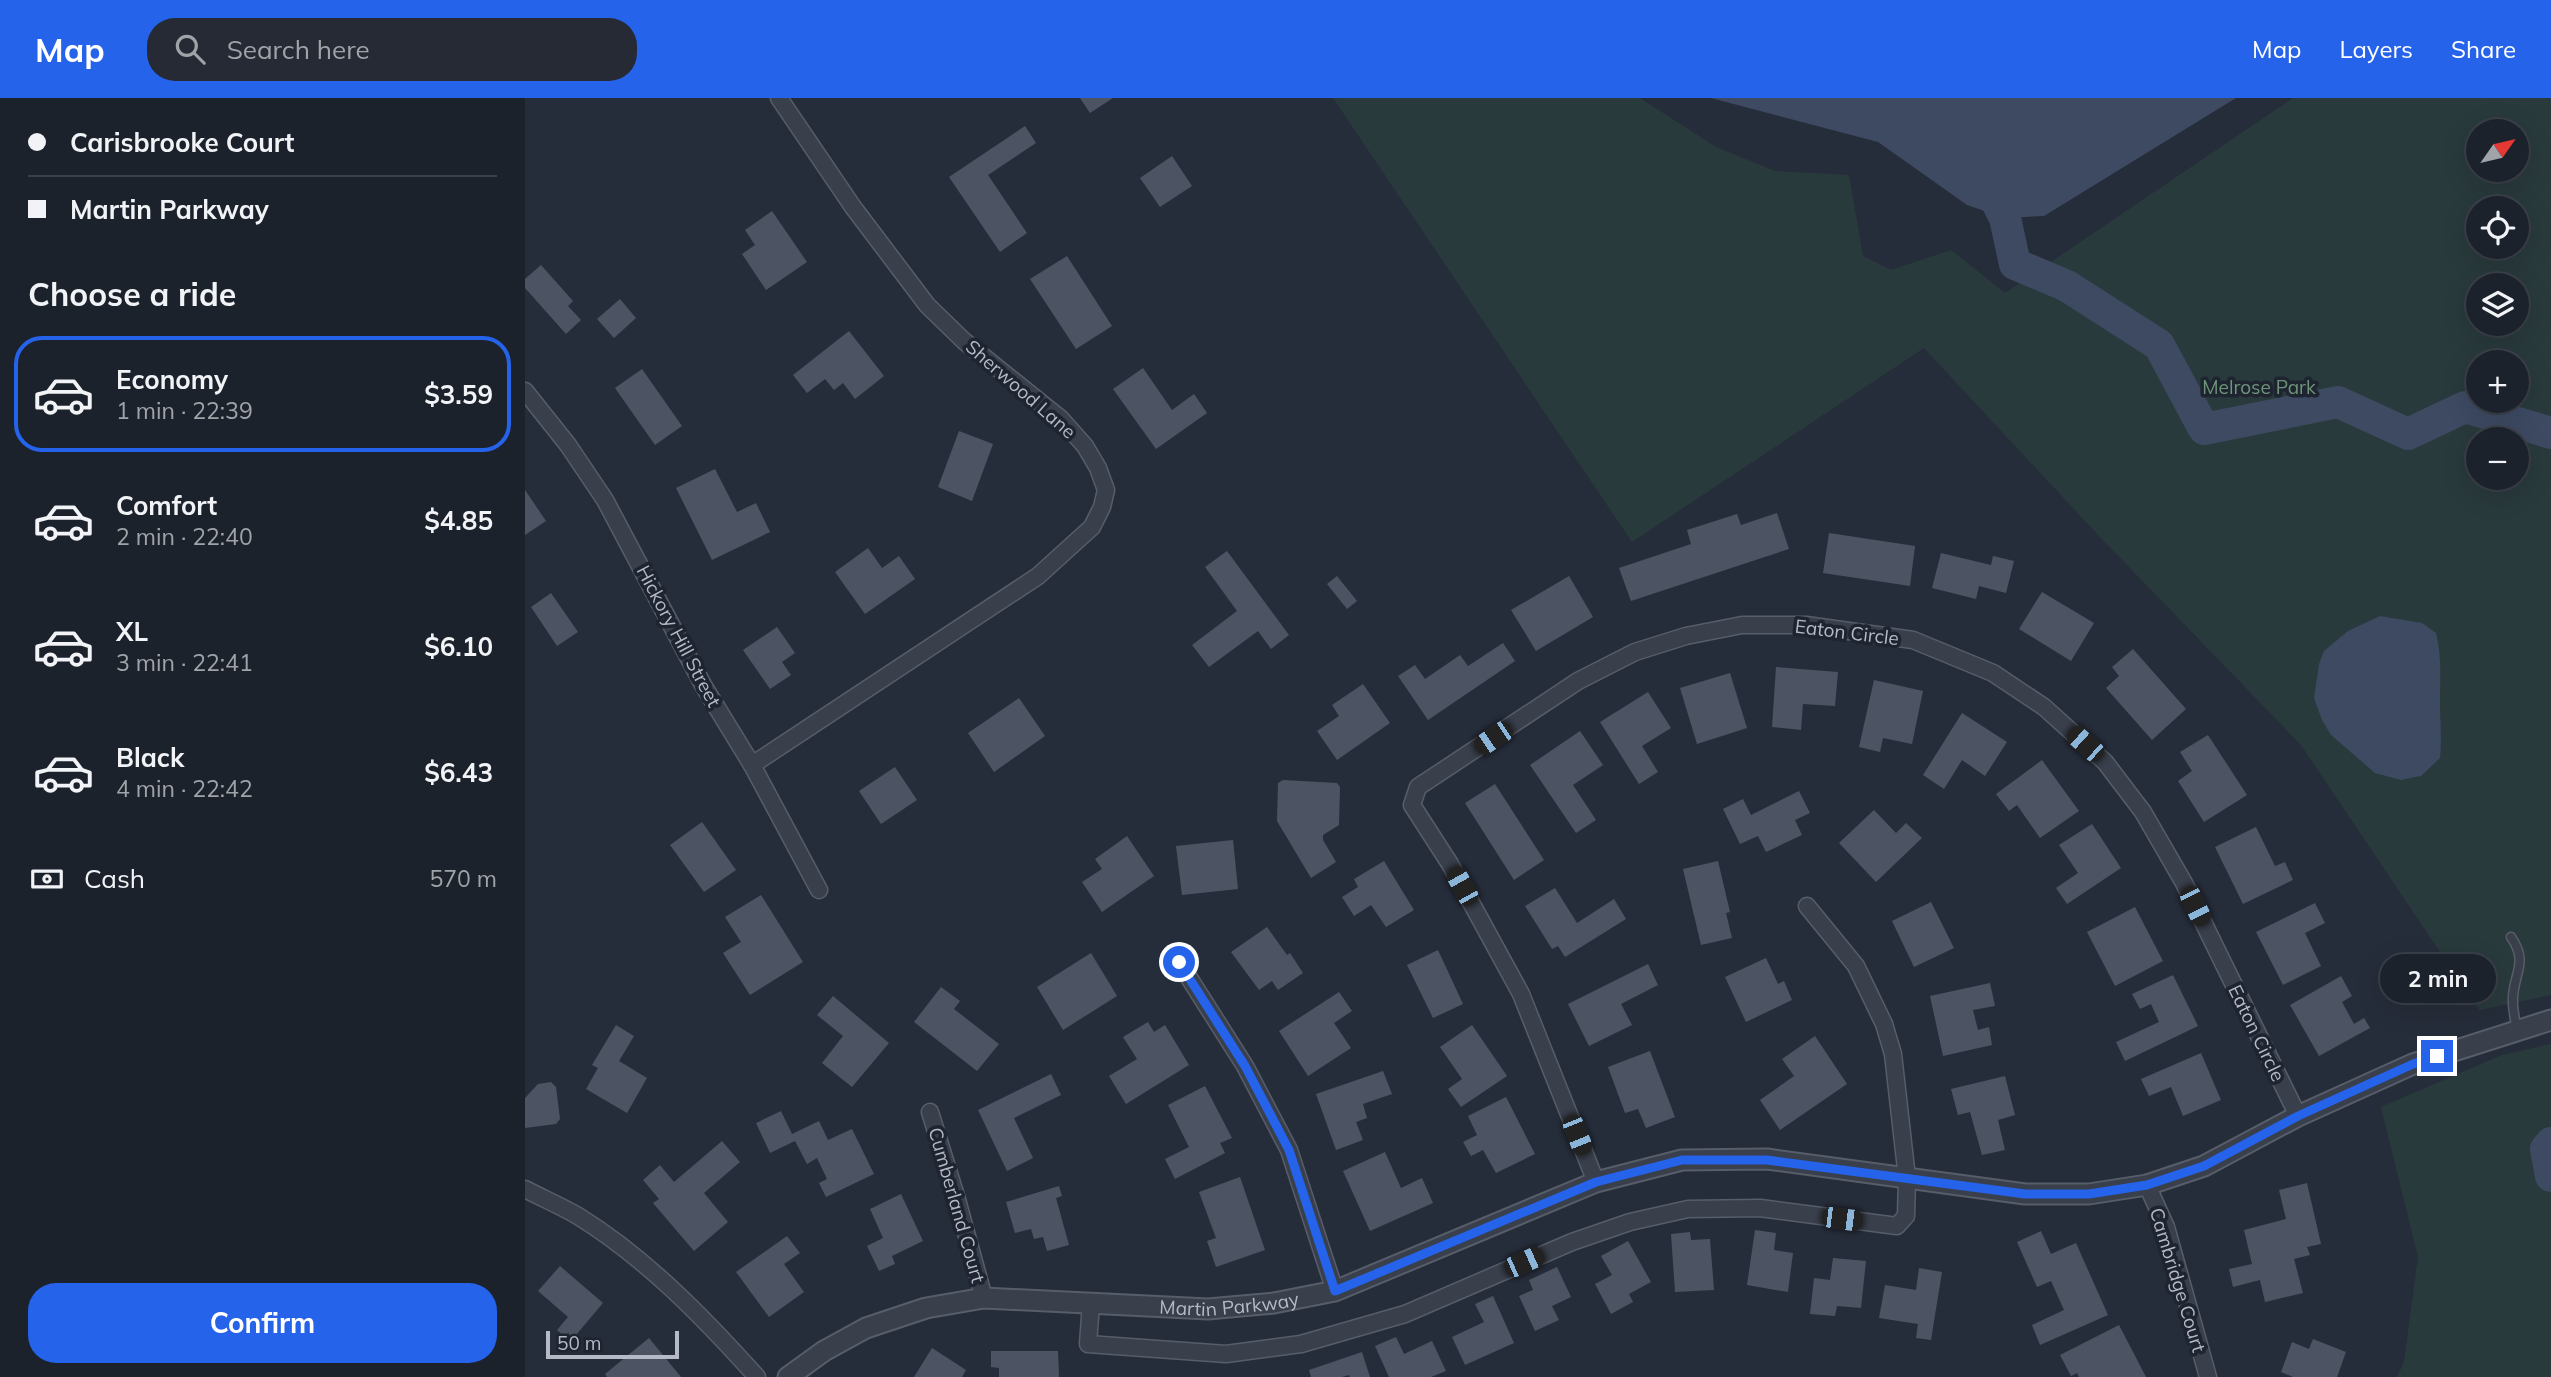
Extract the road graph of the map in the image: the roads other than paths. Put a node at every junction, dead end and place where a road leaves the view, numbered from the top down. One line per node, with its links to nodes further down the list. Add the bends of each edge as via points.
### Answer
1 (779, 98): 3 (street, Sherwood Lane, via 852,207 927,305 1061,419 1085,446 1106,490 1092,527 1038,576)
2 (525, 391): 3 (street, Hickory Hill Street, via 604,500 703,685)
3 (752, 765): 4 (street, Hickory Hill Street)
4 (819, 890)
5 (1807, 906): 12 (street, via 1856,966 1884,1024 1893,1054)
6 (2511, 937): 9 (lane, via 2518,948 2521,971 2512,1004)
7 (1179, 962): 16 (street, via 1245,1066 1289,1150)
8 (2551, 1020): 9 (street, Martin Parkway)
9 (2517, 1030): 11 (street, Martin Parkway, via 2413,1064)
10 (930, 1112): 17 (street, Cumberland Court)
11 (2298, 1116): 13 (street, Eaton Circle, via 2184,883 2143,812 2105,762 2044,707 1993,673 1913,640 1806,625 1742,625 1635,652 1578,681 1418,787 1412,805 1521,994); 14 (street, Martin Parkway, via 2204,1166)
12 (1907, 1178): 13 (street, Martin Parkway, via 1767,1160 1682,1160); 14 (street, Martin Parkway, via 2025,1194 2089,1194); 18 (street, via 1906,1216 1897,1226 1760,1209 1688,1209 1572,1241 1405,1314 1301,1344 1226,1354 1088,1344)
13 (1596, 1182): 16 (street, Martin Parkway)
14 (2147, 1185): 21 (street, Cambridge Court, via 2166,1227)
15 (525, 1189): 19 (street, via 577,1216 647,1267)
16 (1335, 1291): 18 (street, Martin Parkway, via 1208,1309)
17 (984, 1298): 18 (street, Martin Parkway); 20 (street, Martin Parkway, via 926,1308 866,1328)
18 (1091, 1303)
19 (757, 1377)
20 (787, 1377)
21 (2208, 1377)

